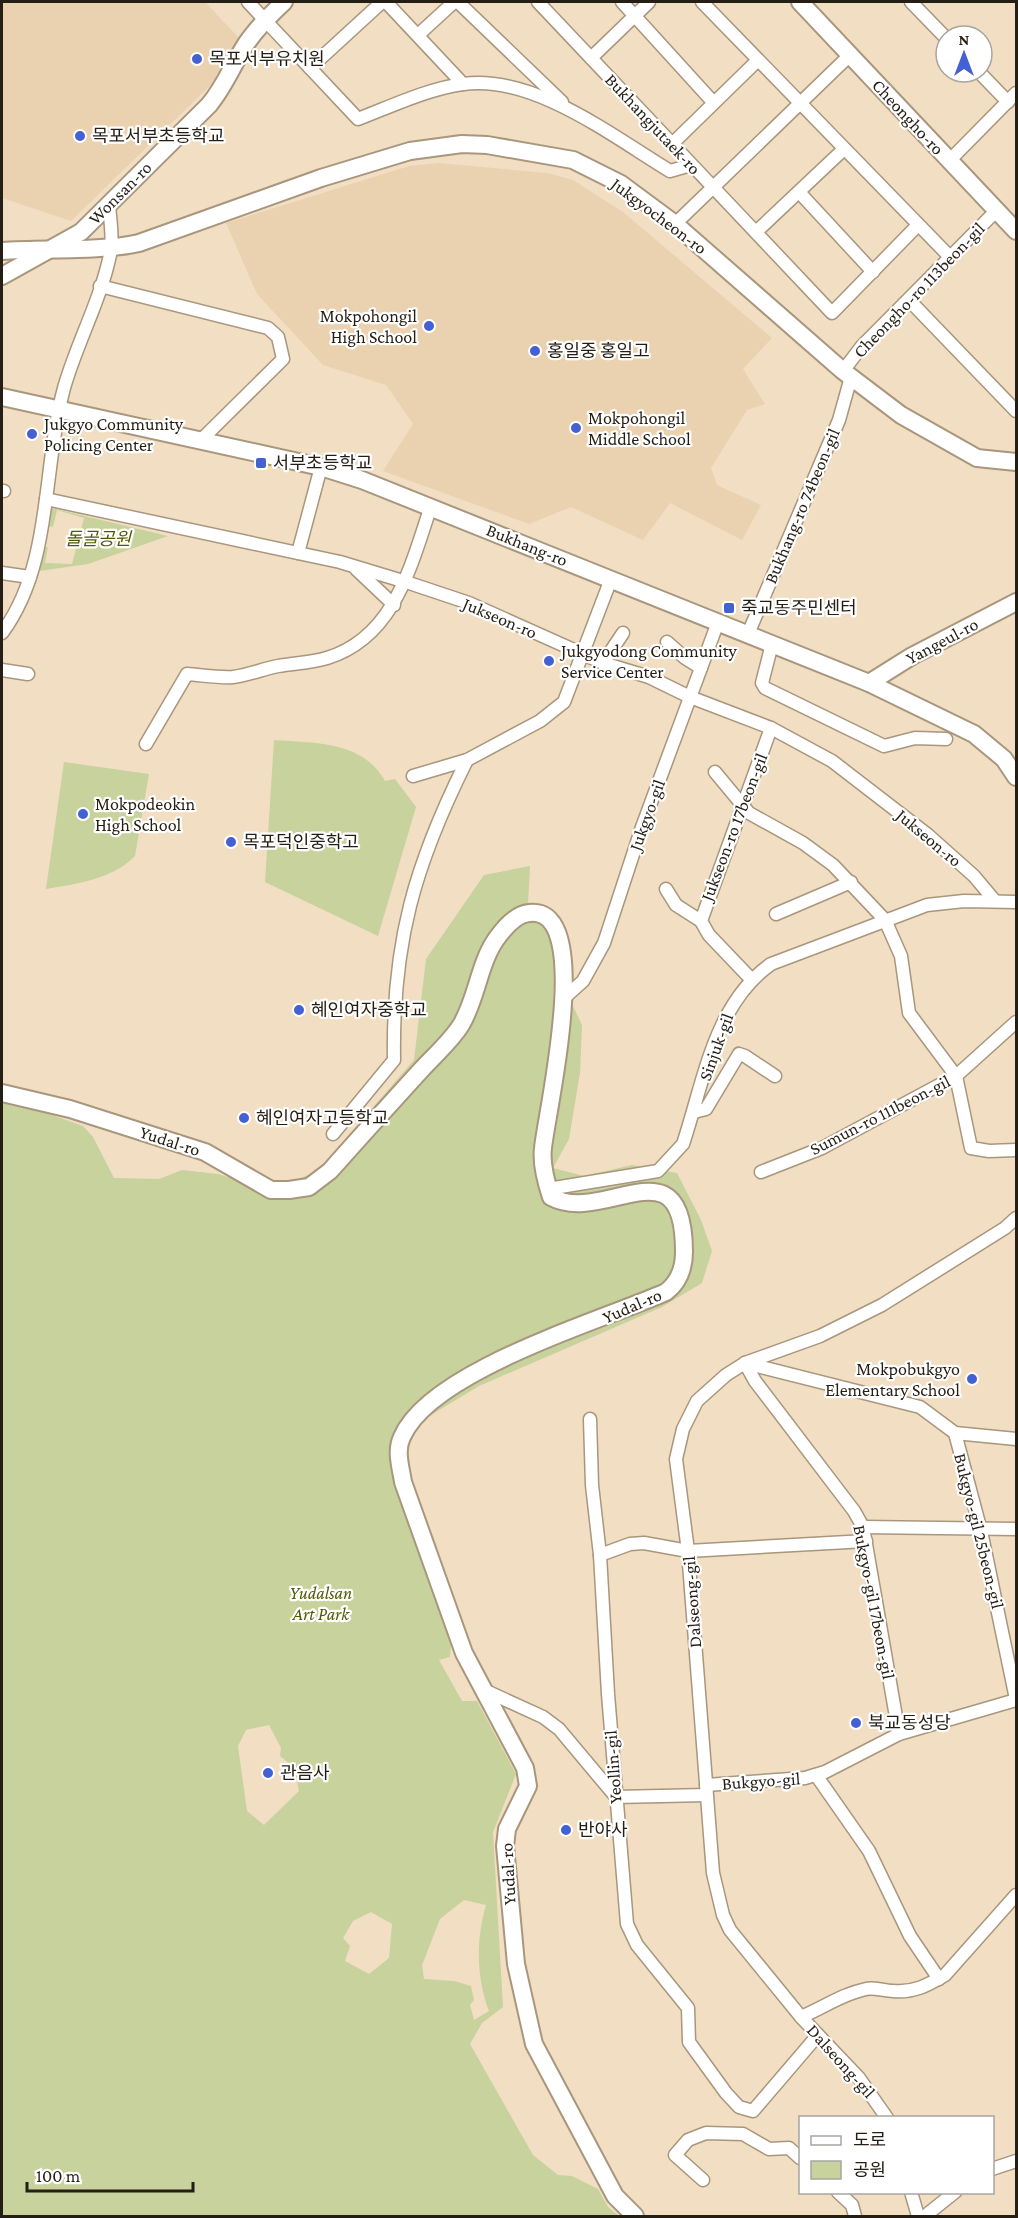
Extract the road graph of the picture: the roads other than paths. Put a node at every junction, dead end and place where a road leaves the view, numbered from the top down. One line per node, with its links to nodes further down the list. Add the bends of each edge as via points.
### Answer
1 (248, 2): 12 (street)
2 (284, 2): 12 (street, Wonsan-ro)
3 (384, 2): 14 (street); 18 (street)
4 (456, 2): 14 (street); 24 (street)
5 (538, 2): 16 (street, Bukhangjutaek-ro)
6 (622, 2): 11 (street)
7 (649, 2): 11 (street)
8 (702, 2): 17 (street)
9 (802, 2): 15 (street, Cheongho-ro)
10 (911, 2): 13 (street)
11 (635, 15): 16 (street); 22 (street)
12 (264, 20): 18 (street); 31 (street, Wonsan-ro, via 209,105)
13 (934, 26)
14 (418, 35): 19 (street)
15 (850, 55): 23 (street, Bukhangjutaek-ro); 27 (street, Cheongho-ro)
16 (591, 58): 25 (street, Bukhangjutaek-ro)
17 (758, 60): 22 (street); 23 (street)
18 (310, 68): 19 (street, via 358,119)
19 (463, 84): 24 (street, via 502,84)
20 (994, 84): 21 (street)
21 (1012, 98): 27 (street)
22 (713, 102): 25 (street)
23 (799, 103): 26 (street); 29 (street, Bukhangjutaek-ro)
24 (571, 112): 28 (street, via 670,171)
25 (672, 144): 28 (street, Bukhangjutaek-ro)
26 (844, 149): 30 (street); 34 (street)
27 (949, 161): 32 (street, Cheongho-ro)
28 (691, 165): 29 (street, Bukhangjutaek-ro)
29 (712, 187): 33 (street); 36 (street)
30 (799, 192): 36 (street); 41 (street)
31 (109, 205): 37 (street, Wonsan-ro, via 81,232); 38 (street)
32 (997, 210): 35 (street, Cheongho-ro); 40 (street, Cheongho-ro 113beon-gil)
33 (675, 224): 38 (street, Jukgyocheon-ro, via 621,184 573,160 509,147 462,144 388,157 232,208 164,236); 45 (street, Jukgyocheon-ro)
34 (918, 225): 40 (street); 41 (street)
35 (1017, 231)
36 (756, 232): 41 (street, via 832,313)
37 (50, 248): 38 (street, Jukgyocheon-ro); 39 (street, Jukgyocheon-ro); 42 (street, Wonsan-ro)
38 (111, 249): 43 (street)
39 (2, 251)
40 (950, 257): 44 (street, Cheongho-ro 113beon-gil)
41 (873, 272)
42 (2, 276)
43 (100, 286): 48 (street); 49 (street, via 268,328 278,337 283,359)
44 (909, 300): 45 (street, Cheongho-ro 113beon-gil, via 862,346); 47 (street)
45 (847, 374): 50 (street, Jukgyocheon-ro, via 901,415 977,458); 65 (street, Bukhang-ro 74beon-gil, via 839,420)
46 (2, 398): 48 (street, Bukhang-ro)
47 (1014, 404)
48 (60, 411): 49 (street, Bukhang-ro); 52 (street)
49 (199, 442): 51 (street, Bukhang-ro)
50 (1017, 462)
51 (321, 467): 53 (street, Bukhang-ro); 54 (street)
52 (46, 499): 54 (street, Jukseon-ro); 57 (street)
53 (431, 506): 58 (street, Bukhang-ro); 59 (street)
54 (298, 554): 55 (street, Jukseon-ro)
55 (353, 566): 59 (street, Jukseon-ro); 61 (street)
56 (2, 573): 57 (street)
57 (30, 577): 63 (street, via 17,612)
58 (611, 579): 62 (street, Bukhang-ro); 68 (street)
59 (406, 582): 61 (street); 68 (street, Jukseon-ro, via 469,603)
60 (1017, 602): 73 (street, Yangeul-ro, via 912,656)
61 (394, 605): 77 (street, via 358,642 329,657 236,677 187,674)
62 (718, 622): 65 (street, Bukhang-ro); 70 (street, Jukgyo-gil)
63 (2, 633)
64 (623, 633): 69 (street)
65 (748, 634): 67 (street, Bukhang-ro)
66 (667, 642): 70 (street)
67 (772, 644): 73 (street, Bukhang-ro); 76 (street, via 762,683 765,688 884,746 915,738)
68 (584, 655): 69 (street, Jukseon-ro); 78 (street, via 564,702 540,721)
69 (603, 663): 74 (street, Jukseon-ro, via 649,677)
70 (701, 668): 74 (street, Jukgyo-gil)
71 (2, 670): 72 (street)
72 (28, 674)
73 (869, 683): 81 (street, Bukhang-ro, via 974,734 1004,759)
74 (690, 697): 75 (street, Jukseon-ro); 91 (street, Jukgyo-gil, via 604,943 583,981)
75 (771, 728): 82 (street, Jukseon-ro 17beon-gil); 85 (street, Jukseon-ro, via 832,761 928,835 974,876)
76 (946, 739)
77 (146, 744)
78 (467, 760): 80 (street); 97 (street, via 437,820 408,910 393,1008 394,1059)
79 (715, 772): 82 (street)
80 (413, 776)
81 (1017, 777)
82 (742, 803): 83 (street, via 749,813 803,843); 89 (street, Jukseon-ro 17beon-gil)
83 (851, 882): 87 (street); 88 (street)
84 (666, 889): 89 (street, via 676,905)
85 (995, 901): 86 (street, Sinjuk-gil); 88 (street, Sinjuk-gil, via 927,905)
86 (1017, 902)
87 (776, 914)
88 (885, 920): 90 (street, Sinjuk-gil, via 788,956); 94 (street, via 901,956 909,1013)
89 (701, 921): 90 (street, Jukseon-ro 17beon-gil, via 709,935)
90 (751, 979): 96 (street, Sinjuk-gil, via 725,1015)
91 (563, 999): 95 (street, Yudal-ro, via 561,942 551,921 538,913 519,916 494,940 460,1027 330,1171 309,1187 289,1191 271,1190 205,1152 70,1109); 100 (street, Yudal-ro, via 556,1072 542,1151)
92 (1017, 1022): 94 (street, Sumun-ro 111beon-gil)
93 (775, 1076): 96 (street, via 739,1054 706,1109)
94 (956, 1076): 98 (street, via 971,1148); 99 (street, Sumun-ro 111beon-gil, via 822,1148)
95 (2, 1093)
96 (694, 1112): 100 (street, Sinjuk-gil, via 683,1144 658,1171)
97 (333, 1134)
98 (1017, 1150)
99 (762, 1172)
100 (548, 1189): 112 (street, Yudal-ro, via 551,1197 573,1205 625,1194 665,1195 677,1204 681,1214 684,1254 677,1284 666,1292 521,1350 465,1380 421,1409 400,1440 403,1482 464,1653)
101 (1017, 1218): 102 (street, Dalseong-gil, via 882,1305 820,1336)
102 (745, 1363): 104 (street, via 920,1407); 106 (street, Bukgyo-gil 17beon-gil); 110 (street, Dalseong-gil, via 697,1401 683,1429 676,1459)
103 (590, 1419): 111 (street, Yeollin-gil)
104 (955, 1434): 105 (street); 108 (street, Bukgyo-gil 25beon-gil)
105 (1017, 1439)
106 (863, 1527): 108 (street); 109 (street, Bukgyo-gil 17beon-gil)
107 (1017, 1529): 108 (street)
108 (981, 1531): 113 (street, Bukgyo-gil 25beon-gil)
109 (866, 1541): 110 (street); 114 (street, Bukgyo-gil 17beon-gil)
110 (688, 1551): 111 (street, via 637,1544); 116 (street, Dalseong-gil)
111 (600, 1555): 117 (street, Yeollin-gil)
112 (484, 1690): 117 (street, via 543,1717 559,1729); 130 (street, Yudal-ro, via 525,1768 528,1786 507,1829 505,1846 516,1964 534,2044 615,2196)
113 (1017, 1700): 114 (street, Bukgyo-gil)
114 (899, 1734): 115 (street, Bukgyo-gil)
115 (816, 1775): 116 (street, Bukgyo-gil); 119 (street, via 869,1851 910,1936)
116 (706, 1790): 117 (street, Bukgyo-gil); 120 (street, Dalseong-gil, via 713,1873 723,1915 747,1953)
117 (616, 1797): 121 (street, Yeollin-gil, via 627,1924 637,1944 688,2008 689,2042 726,2093 740,2107 753,2111)
118 (1017, 1895): 119 (street)
119 (939, 1979): 120 (street, via 918,1990 869,1989 846,1995)
120 (801, 2017): 121 (street, Dalseong-gil)
121 (818, 2035): 122 (street, Dalseong-gil, via 859,2078)
122 (886, 2116)
123 (799, 2156): 126 (street, via 789,2148 769,2149 743,2134 699,2134 675,2155)
124 (1017, 2161): 125 (street)
125 (994, 2169)
126 (704, 2180)
127 (839, 2194): 131 (street, via 852,2205)
128 (911, 2194): 132 (street)
129 (954, 2194): 133 (street)
130 (635, 2217)
131 (855, 2217)
132 (918, 2217)
133 (925, 2217)

